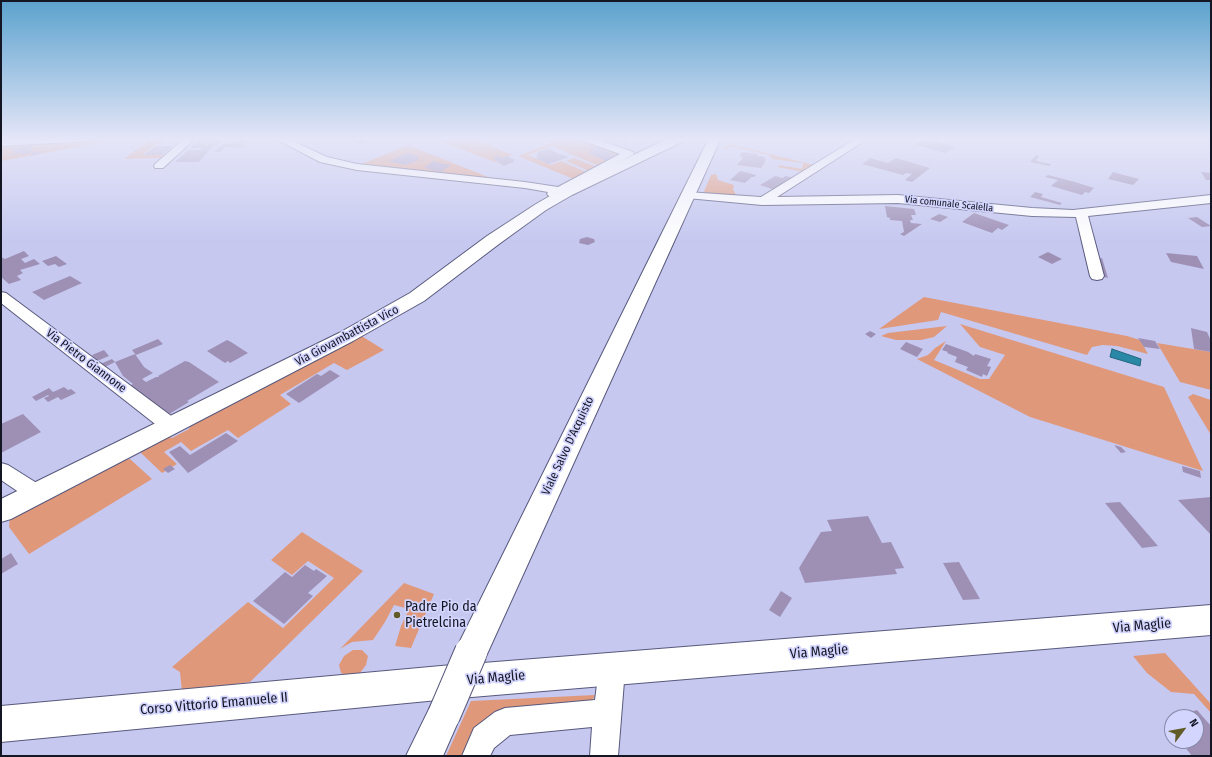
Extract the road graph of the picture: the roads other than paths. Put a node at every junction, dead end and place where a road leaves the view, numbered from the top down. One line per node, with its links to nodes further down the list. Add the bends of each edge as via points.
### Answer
1 (419, 173): 6 (street)
2 (595, 173): 6 (street)
3 (602, 173): 6 (street, Via Giovambattista Vico)
4 (698, 173): 7 (street, Viale Salvo D'Acquisto)
5 (807, 173): 9 (street)
6 (563, 191): 13 (street, Via Giovambattista Vico, via 417,298)
7 (687, 195): 9 (street, Via comunale Scalella); 22 (street, Viale Salvo D'Acquisto, bridge)
8 (1210, 200): 10 (street, Via comunale Scalella)
9 (762, 201): 10 (street, Via comunale Scalella, via 898,199 1032,212)
10 (1081, 213): 11 (street)
11 (1097, 276)
12 (1, 296): 13 (street, Via Pietro Giannone)
13 (171, 426): 15 (street, Via Giovambattista Vico)
14 (1, 470): 15 (street)
15 (36, 493): 16 (street, Via Giovambattista Vico)
16 (1, 511)
17 (1211, 620): 18 (street, Via Maglie)
18 (612, 669): 19 (street, Via Maglie); 20 (street)
19 (428, 684): 21 (street, Corso Vittorio Emanuele II)
20 (607, 712): 23 (street, via 505,722 484,738); 24 (street)
21 (1, 724)
22 (424, 756)
23 (476, 756)
24 (604, 756)

